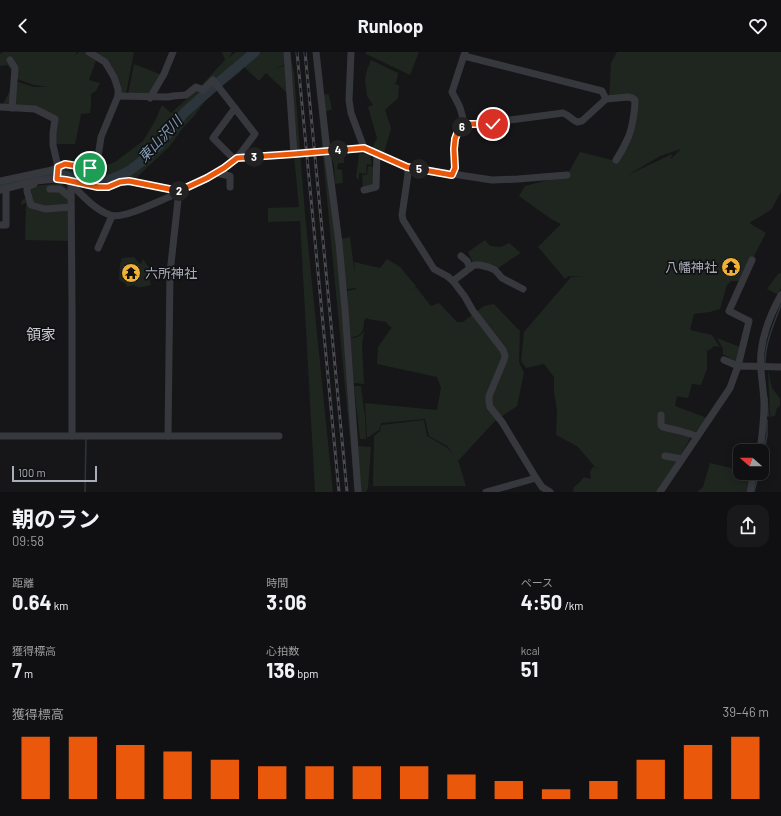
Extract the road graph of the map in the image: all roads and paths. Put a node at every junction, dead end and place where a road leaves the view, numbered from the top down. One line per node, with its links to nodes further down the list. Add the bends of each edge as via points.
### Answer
1 (89, 52): 8 (street, via 105,62 114,77)
2 (173, 52): 9 (street)
3 (288, 52): 17 (street)
4 (316, 52): 16 (street)
5 (351, 52): 15 (street, via 349,100 351,114)
6 (464, 54): 10 (street, via 602,91); 14 (street, via 452,92 461,111)
7 (10, 60): 12 (street, via 15,68)
8 (118, 96): 9 (street); 21 (street, via 101,137 94,165 90,168 65,164)
9 (150, 98): 13 (street, via 186,95 196,87 203,90 213,80)
10 (606, 99): 14 (street, via 582,121 577,122 563,113); 20 (street, via 628,96 635,100 628,140)
11 (0, 107): 12 (street)
12 (12, 108): 21 (street, via 35,109 54,119 53,145)
13 (235, 108): 19 (street, via 255,134); 19 (street, via 213,138)
14 (463, 126): 24 (street, via 455,139 455,168)
15 (364, 148): 16 (street); 18 (street)
16 (327, 151): 17 (street); 61 (street, via 346,309)
17 (294, 154): 19 (street)
18 (377, 154): 22 (street); 33 (street, via 376,187)
19 (236, 159): 23 (street)
20 (616, 160)
21 (58, 167): 26 (street); 27 (street)
22 (407, 167): 24 (street); 43 (street, via 403,220 434,269)
23 (216, 173): 30 (street, via 230,176); 34 (street)
24 (452, 175): 25 (street, via 492,180)
25 (567, 175)
26 (57, 179): 28 (street); 29 (street)
27 (0, 181)
28 (42, 181): 31 (street); 36 (street, via 27,187 31,205 46,209)
29 (70, 183): 34 (street, via 108,187 129,181); 35 (street); 37 (street, via 93,205)
30 (230, 187)
31 (3, 189): 38 (street, via 6,225)
32 (50, 189): 35 (street, via 60,189)
33 (364, 190)
34 (179, 191): 37 (street, via 123,215); 53 (street, via 170,276)
35 (71, 198): 36 (street)
36 (71, 207): 52 (street)
37 (112, 216): 39 (street)
38 (0, 225)
39 (98, 248)
40 (461, 256): 42 (street)
41 (752, 260): 47 (street, via 729,311 749,321)
42 (470, 268): 43 (street); 44 (street, via 474,265 488,267 502,278)
43 (453, 281): 59 (street, via 503,350 504,360 489,396 490,407)
44 (524, 289)
45 (781, 295): 48 (street, via 764,333)
46 (724, 360): 47 (street)
47 (738, 366): 48 (street); 55 (street, via 730,388)
48 (761, 366): 49 (street); 56 (street, via 764,405)
49 (781, 367)
50 (661, 415): 55 (street, via 663,428)
51 (0, 436): 52 (street)
52 (72, 436): 53 (street)
53 (168, 436): 54 (street)
54 (279, 436)
55 (698, 436): 58 (street)
56 (761, 444)
57 (665, 456): 58 (street)
58 (682, 459): 64 (street)
59 (536, 478): 62 (street); 63 (street, via 542,487)
60 (753, 480): 65 (street)
61 (358, 492)
62 (486, 492)
63 (550, 492)
64 (660, 492)
65 (750, 492)

